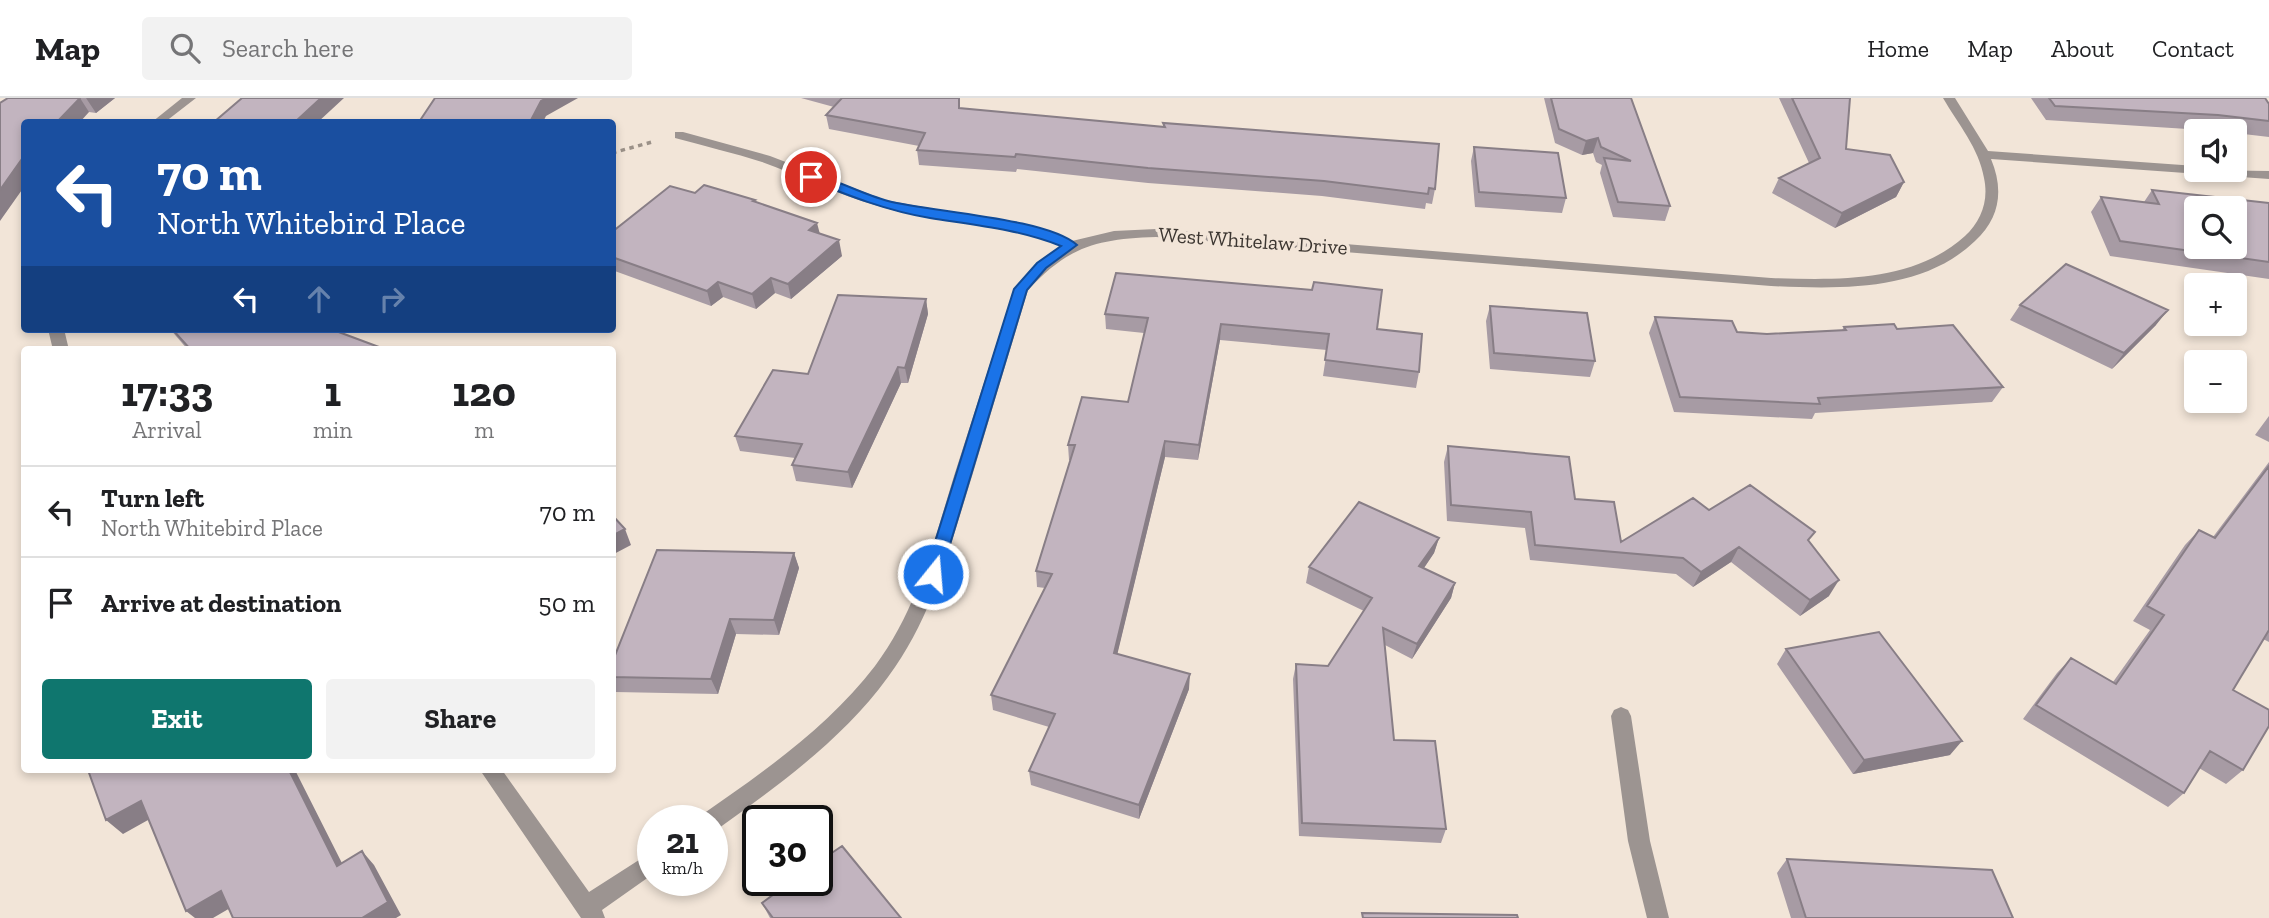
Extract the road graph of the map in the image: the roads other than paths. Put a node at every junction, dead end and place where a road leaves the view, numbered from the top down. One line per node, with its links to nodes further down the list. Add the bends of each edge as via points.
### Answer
1 (190, 98): 3 (street)
2 (1949, 98): 5 (street, West Whitelaw Drive)
3 (162, 119)
4 (679, 135): 9 (street, via 765,159 881,203 1035,231)
5 (1982, 154): 6 (street); 9 (street, West Whitelaw Drive, via 1993,200 1985,222 1968,243 1909,273 1868,281 1771,282 1156,233 1109,234)
6 (2184, 169)
7 (2247, 173): 8 (street)
8 (2269, 175)
9 (1070, 245): 12 (street, West Whitelaw Drive, via 1041,265 1021,289 933,574 913,621 882,670 840,720 786,769)
10 (1621, 716): 15 (street, via 1639,841)
11 (492, 773): 14 (street)
12 (728, 809)
13 (637, 875): 14 (street)
14 (590, 913)
15 (1658, 918)

